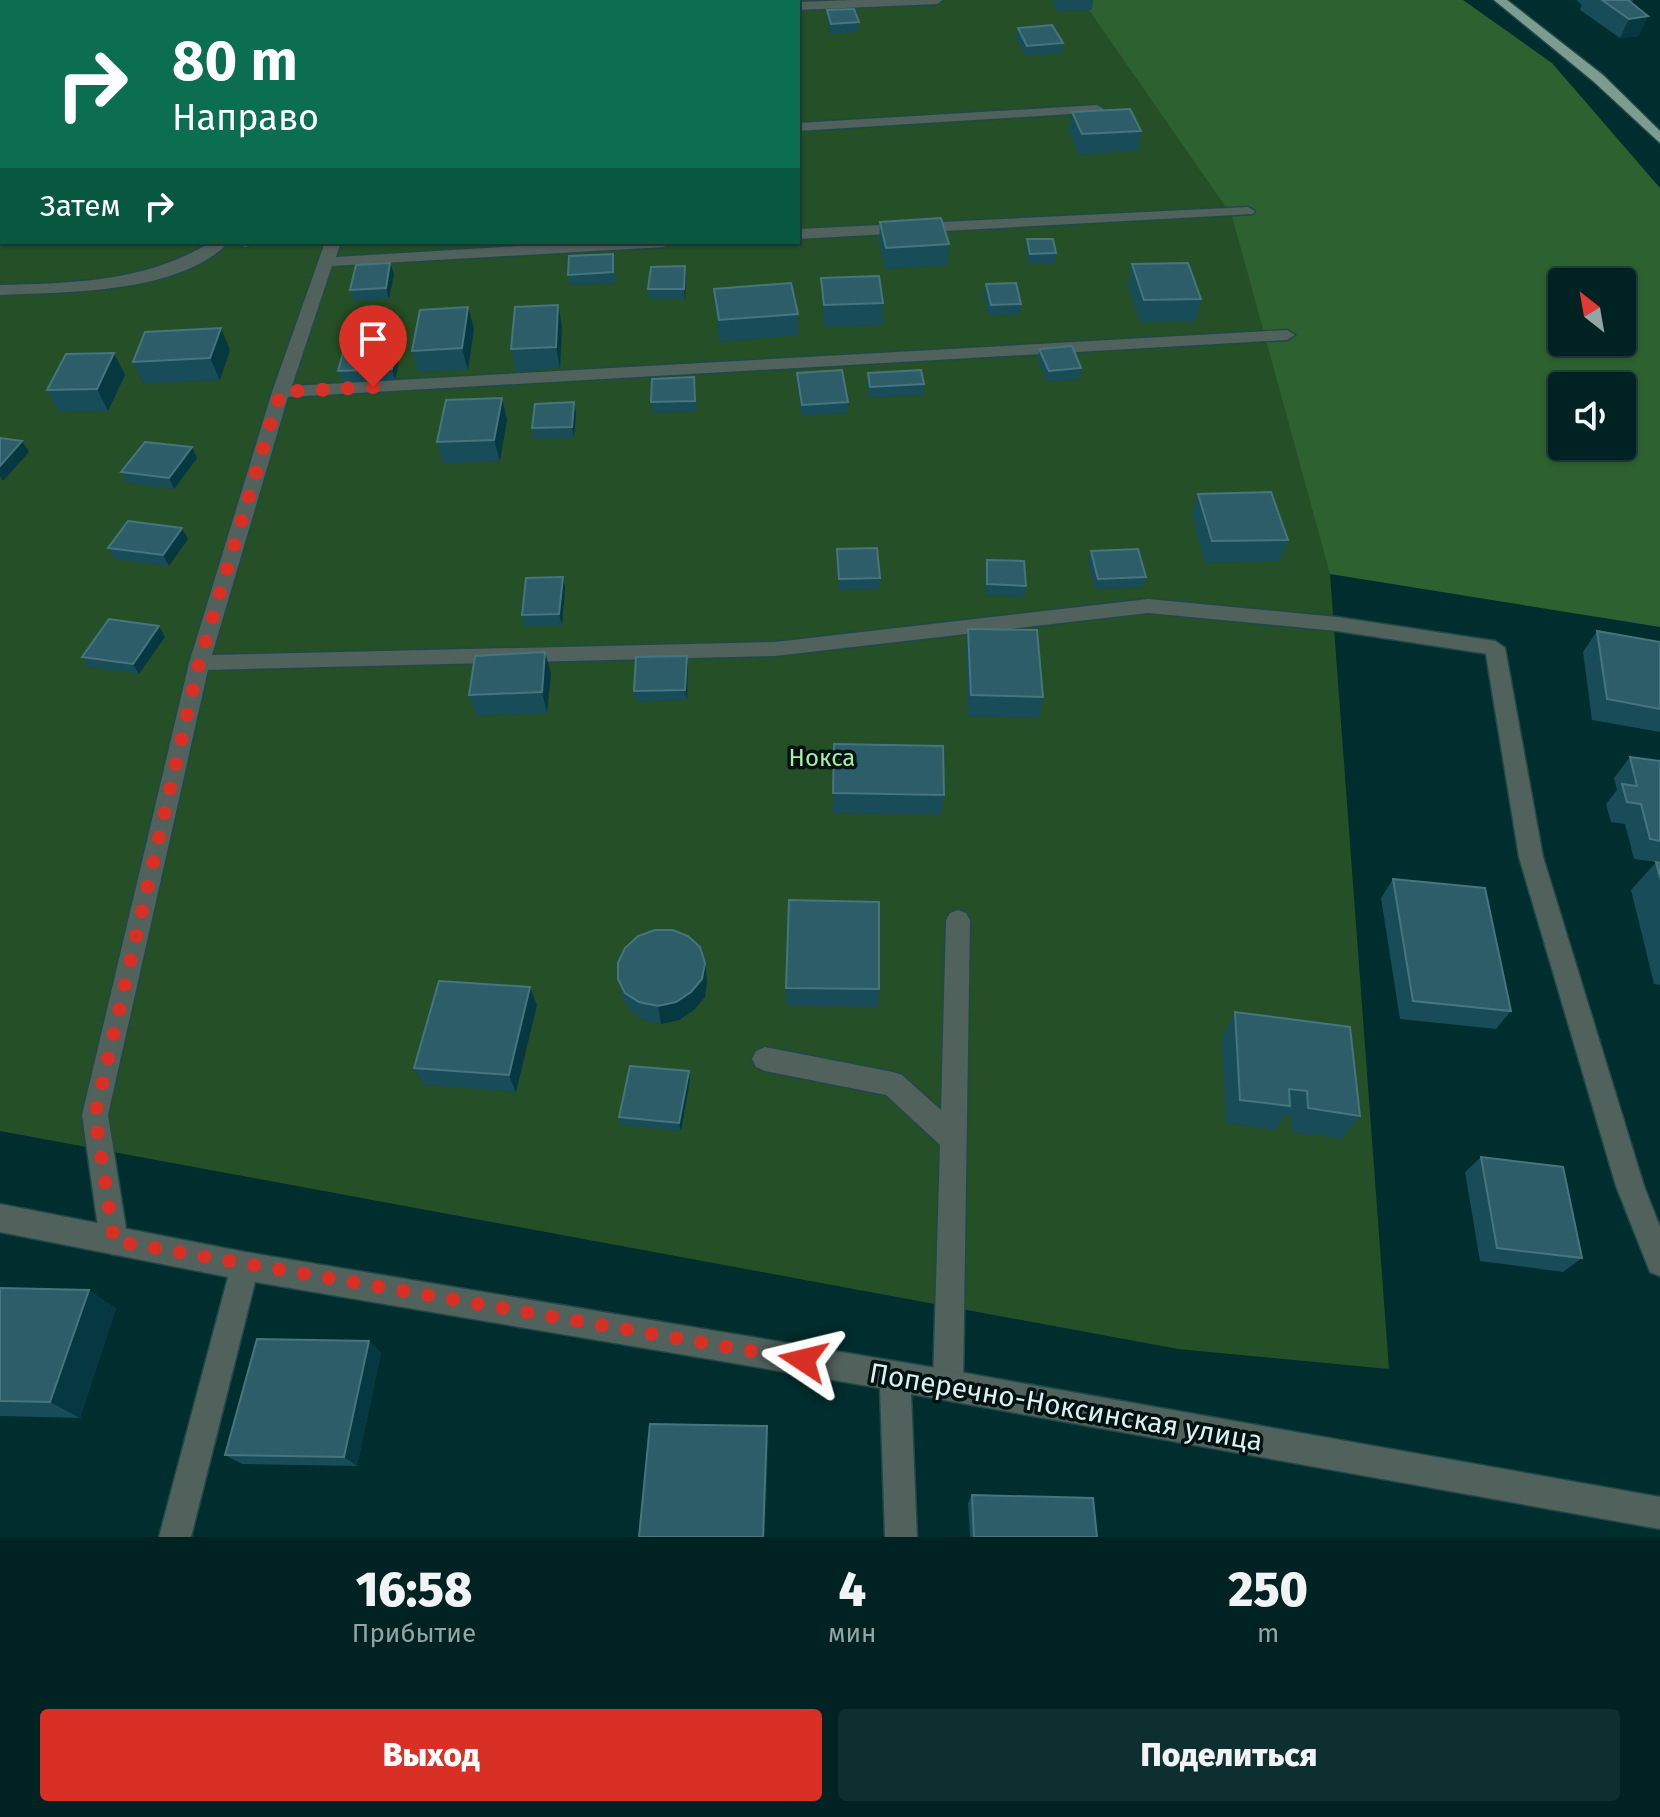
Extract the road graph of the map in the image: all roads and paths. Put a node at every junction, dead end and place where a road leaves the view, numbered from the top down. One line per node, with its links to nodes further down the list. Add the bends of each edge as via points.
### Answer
1 (937, 0): 3 (street)
2 (1500, 0): 6 (main road, via 1598,78)
3 (800, 6)
4 (1097, 109): 5 (street)
5 (800, 127)
6 (1660, 139)
7 (1248, 211): 8 (street)
8 (800, 234)
9 (218, 244): 12 (street, via 196,261 109,286)
10 (597, 244): 11 (street)
11 (330, 252): 14 (street)
12 (0, 290)
13 (1287, 335): 14 (street)
14 (281, 392): 15 (street)
15 (199, 663): 20 (street, via 95,1115); 21 (street, via 775,649 1148,606 1337,624 1495,648 1531,857 1630,1186)
16 (958, 920): 18 (street)
17 (765, 1059): 18 (street, via 893,1084)
18 (953, 1139): 24 (street)
19 (0, 1218): 20 (street, Поперечно-Ноксинская улица)
20 (114, 1241): 22 (street, Поперечно-Ноксинская улица)
21 (1660, 1262)
22 (245, 1266): 23 (street, Поперечно-Ноксинская улица); 26 (street)
23 (895, 1376): 24 (street, Поперечно-Ноксинская улица); 27 (street)
24 (948, 1385): 25 (street, Поперечно-Ноксинская улица)
25 (1660, 1513)
26 (175, 1537)
27 (901, 1537)

